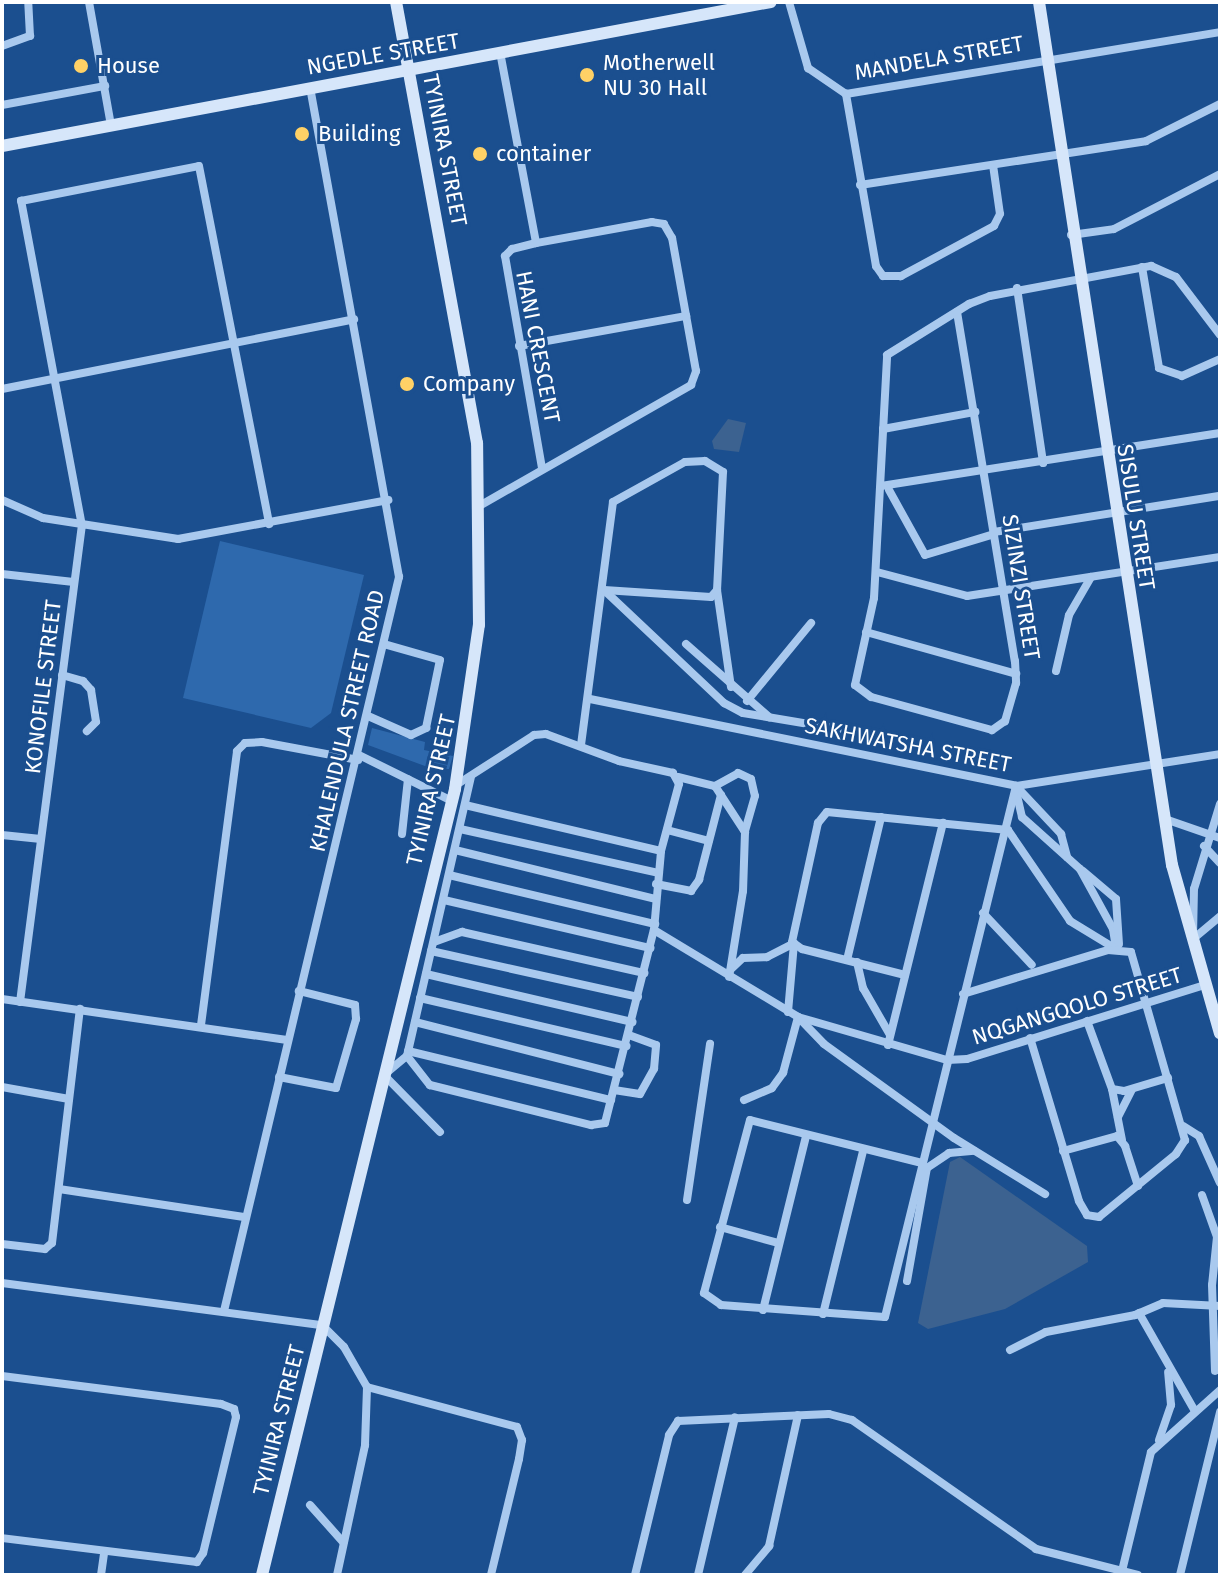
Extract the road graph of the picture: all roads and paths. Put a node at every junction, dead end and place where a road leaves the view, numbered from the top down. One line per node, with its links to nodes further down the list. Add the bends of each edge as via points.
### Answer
1 (28, 2): 8 (street, via 30,36)
2 (89, 2): 12 (street)
3 (396, 2): 11 (street, TYINIRA STREET)
4 (771, 2): 9 (street, NGEDLE STREET)
5 (789, 2): 14 (street, via 808,68)
6 (1039, 2): 10 (street, SISULU STREET)
7 (1220, 32): 10 (street, MANDELA STREET)
8 (2, 46)
9 (500, 52): 11 (street, NGEDLE STREET); 24 (street)
10 (1047, 58): 14 (street, MANDELA STREET); 19 (street, SISULU STREET)
11 (409, 69): 13 (street, NGEDLE STREET); 48 (street, TYINIRA STREET, via 468,383)
12 (105, 86): 16 (street); 17 (street)
13 (310, 87): 17 (street, NGEDLE STREET); 30 (street, KHALENDULA STREET ROAD)
14 (846, 94): 22 (street, MANDELA STREET)
15 (1220, 104): 19 (street, via 1146,141)
16 (2, 105)
17 (111, 125): 18 (street, NGEDLE STREET)
18 (2, 146)
19 (1062, 153): 20 (street); 23 (street, SISULU STREET)
20 (993, 165): 22 (street); 22 (street, MANDELA STREET, via 997,223 895,278 883,276 876,266)
21 (1220, 174): 23 (street, via 1114,229)
22 (860, 185)
23 (1071, 235): 26 (street, SISULU STREET)
24 (536, 243): 29 (street, HANI CRESCENT, via 664,224 672,238); 33 (street, HANI CRESCENT, via 512,249 504,262)
25 (1142, 267): 26 (street, SIZINZI STREET); 31 (street, via 1170,272); 34 (street, via 1159,368 1182,376)
26 (1078, 278): 27 (street, SIZINZI STREET); 40 (street, SISULU STREET)
27 (1017, 288): 28 (street, SIZINZI STREET); 41 (street)
28 (957, 312): 37 (street, SIZINZI STREET); 38 (street, SIZINZI STREET, via 887,355)
29 (686, 316): 33 (street); 42 (street, HANI CRESCENT, via 696,371 691,385)
30 (354, 319): 32 (street); 47 (street, KHALENDULA STREET ROAD)
31 (1220, 335)
32 (234, 345): 35 (street); 35 (street, KONOFILE STREET, via 199,166 21,201); 50 (street)
33 (519, 346): 42 (street, HANI CRESCENT)
34 (1220, 359)
35 (56, 378): 36 (street); 51 (street, KONOFILE STREET)
36 (2, 389)
37 (975, 412): 38 (street); 43 (street, SIZINZI STREET)
38 (883, 429): 44 (street, SIZINZI STREET)
39 (1220, 433): 40 (street)
40 (1106, 453): 41 (street); 49 (street, SISULU STREET)
41 (1043, 463): 43 (street)
42 (542, 467): 48 (street, HANI CRESCENT)
43 (985, 470): 44 (street); 52 (street, SIZINZI STREET)
44 (885, 488): 52 (street, via 925,555); 54 (street, SIZINZI STREET)
45 (1220, 496): 49 (street)
46 (2, 500): 51 (street, via 43,518)
47 (388, 500): 50 (street); 64 (street, KHALENDULA STREET ROAD, via 399,577)
48 (481, 505): 83 (street, TYINIRA STREET, via 479,625)
49 (1116, 513): 52 (street); 55 (street, SISULU STREET)
50 (269, 524): 51 (street, via 178,539)
51 (82, 526): 58 (street, KONOFILE STREET)
52 (994, 533): 61 (street, SIZINZI STREET)
53 (1220, 557): 55 (street)
54 (877, 572): 61 (street, via 957,595); 63 (street, SIZINZI STREET)
55 (1125, 572): 57 (street); 79 (street, SISULU STREET)
56 (2, 574): 58 (street)
57 (1091, 577): 61 (street); 66 (street, via 1069,615)
58 (74, 582): 68 (street, KONOFILE STREET)
59 (604, 590): 60 (street, via 711,597); 60 (street, via 613,502 685,462 705,461 723,472); 70 (street); 73 (street, via 724,703)
60 (717, 590): 69 (street)
61 (1004, 591): 67 (street, SIZINZI STREET)
62 (811, 623): 71 (street)
63 (866, 632): 67 (street); 67 (street, SIZINZI STREET, via 855,678 863,694 986,729 1003,726)
64 (384, 644): 72 (street, KHALENDULA STREET ROAD); 72 (street, via 440,660 426,728 411,735)
65 (686, 644): 69 (street)
66 (1056, 671)
67 (1016, 674)
68 (62, 675): 75 (street, via 83,681 91,690 96,722); 100 (street, KONOFILE STREET)
69 (731, 688): 71 (street)
70 (590, 699): 76 (street); 85 (street, SAKHWATSHA STREET)
71 (747, 701): 73 (street)
72 (368, 716): 78 (street, KHALENDULA STREET ROAD)
73 (773, 719): 74 (street)
74 (845, 730)
75 (87, 731)
76 (581, 745): 80 (street, via 534,735); 81 (street)
77 (1220, 754): 79 (street, SAKHWATSHA STREET)
78 (359, 758): 82 (street); 127 (street, KHALENDULA STREET ROAD); 141 (street, via 262,742 245,743 237,751)
79 (1156, 765): 85 (street, SAKHWATSHA STREET); 90 (street, SISULU STREET)
80 (471, 776): 83 (street); 87 (street)
81 (678, 777): 84 (street); 93 (street)
82 (408, 779): 87 (street); 96 (street)
83 (456, 785): 87 (street, TYINIRA STREET)
84 (715, 786): 86 (street); 95 (street, via 738,773 751,779 755,796)
85 (1016, 786): 94 (street); 105 (street, via 1061,834); 105 (street, via 1022,817)
86 (721, 795): 95 (street); 101 (street)
87 (458, 803): 92 (street); 104 (street); 152 (street, TYINIRA STREET)
88 (1220, 804): 97 (street)
89 (881, 817): 91 (street); 117 (street, via 835,810 821,816 792,931); 121 (street)
90 (1165, 819): 97 (street); 116 (street, SISULU STREET)
91 (943, 823): 94 (street); 125 (street)
92 (460, 829): 103 (street); 108 (street)
93 (667, 830): 101 (street); 104 (street)
94 (1004, 830): 113 (street); 120 (street, via 1019,839 1070,921)
95 (745, 832): 126 (street, via 743,891)
96 (402, 834)
97 (1208, 834): 99 (street); 102 (street)
98 (2, 835): 100 (street)
99 (1220, 838)
100 (41, 839): 133 (street, KONOFILE STREET)
101 (709, 841): 110 (street, via 691,891)
102 (1204, 846): 106 (street); 116 (street, via 1194,889)
103 (455, 850): 109 (street); 111 (street)
104 (661, 851): 108 (street)
105 (1067, 857): 107 (street)
106 (1220, 863)
107 (1080, 869): 120 (street, via 1113,929); 120 (street, via 1116,899 1122,927)
108 (658, 873): 110 (street)
109 (449, 875): 112 (street); 115 (street, NQGANGQOLO STREET)
110 (656, 884): 111 (street)
111 (656, 899): 115 (street)
112 (444, 900): 118 (street); 119 (street)
113 (983, 913): 122 (street); 128 (street)
114 (1220, 916): 116 (street)
115 (655, 927): 119 (street); 126 (street, NQGANGQOLO STREET)
116 (1192, 941): 129 (street, SISULU STREET)
117 (794, 943): 121 (street); 126 (street, via 767,957 743,958); 136 (street)
118 (433, 946): 123 (street, via 462,932); 124 (street); 130 (street)
119 (650, 948): 123 (street)
120 (1116, 949): 128 (street); 134 (street, via 1131,952)
121 (852, 961): 125 (street); 146 (street)
122 (1032, 965)
123 (644, 973): 130 (street)
124 (426, 974): 131 (street); 140 (street)
125 (905, 975): 146 (street)
126 (729, 977): 136 (street, NQGANGQOLO STREET)
127 (299, 991): 145 (street, KHALENDULA STREET ROAD); 153 (street, via 355,1005 357,1012 336,1088)
128 (963, 994): 150 (street)
129 (1214, 994): 134 (street, NQGANGQOLO STREET); 142 (street, SISULU STREET)
130 (638, 997): 140 (street)
131 (420, 998): 139 (street); 148 (street)
132 (2, 999): 133 (street)
133 (20, 1002): 135 (street)
134 (1145, 1003): 138 (street, NQGANGQOLO STREET); 154 (street)
135 (80, 1009): 141 (street); 159 (street)
136 (788, 1012): 137 (street, NQGANGQOLO STREET)
137 (798, 1017): 146 (street, NQGANGQOLO STREET); 161 (street, via 783,1073 772,1088); 162 (street, via 824,1044)
138 (1087, 1021): 144 (street, NQGANGQOLO STREET); 156 (street)
139 (415, 1022): 149 (street); 151 (street)
140 (632, 1022): 143 (street)
141 (201, 1025): 145 (street)
142 (1220, 1033)
143 (629, 1035): 148 (street); 157 (street, via 656,1045 654,1069 640,1094)
144 (1030, 1038): 150 (street, NQGANGQOLO STREET, via 967,1059); 170 (street)
145 (287, 1040): 153 (street, KHALENDULA STREET ROAD)
146 (889, 1040): 150 (street, NQGANGQOLO STREET)
147 (710, 1044): 177 (street)
148 (626, 1046): 151 (street)
149 (408, 1053): 152 (street); 160 (street); 160 (street, via 430,1085 591,1125 605,1123)
150 (947, 1060): 162 (street)
151 (619, 1074): 157 (street)
152 (384, 1075): 165 (street); 189 (street, TYINIRA STREET)
153 (279, 1077): 178 (street, KHALENDULA STREET ROAD)
154 (1168, 1078): 158 (street); 164 (street)
155 (2, 1087): 159 (street)
156 (1112, 1089): 158 (street); 163 (street)
157 (614, 1090): 160 (street)
158 (1132, 1090): 163 (street)
159 (69, 1099): 174 (street)
160 (611, 1100)
161 (744, 1100)
162 (933, 1118): 169 (street); 171 (street)
163 (1117, 1119): 167 (street)
164 (1183, 1126): 172 (street, via 1199,1136); 173 (street, via 1182,1146)
165 (440, 1132)
166 (806, 1136): 168 (street); 179 (street, via 750,1120); 180 (street)
167 (1122, 1140): 170 (street, via 1110,1136); 173 (street)
168 (863, 1151): 171 (street); 188 (street)
169 (975, 1151): 175 (street); 182 (street, via 949,1153 927,1168)
170 (1063, 1151): 173 (street, via 1087,1215 1106,1214)
171 (922, 1163): 188 (street, via 885,1317)
172 (1220, 1183)
173 (1138, 1186)
174 (59, 1189): 178 (street); 181 (street, via 49,1247)
175 (1045, 1194)
176 (1202, 1195): 184 (street, via 1217,1237)
177 (687, 1200)
178 (244, 1217): 186 (street, KHALENDULA STREET ROAD)
179 (720, 1227): 180 (street); 185 (street, via 704,1293 716,1304)
180 (778, 1243): 185 (street)
181 (2, 1244)
182 (907, 1281)
183 (2, 1283): 186 (street)
184 (1216, 1305): 187 (street, via 1179,1300); 192 (street)
185 (763, 1310): 188 (street)
186 (224, 1311): 189 (street)
187 (1139, 1313): 190 (street, via 1046,1332); 191 (street)
188 (823, 1314)
189 (322, 1325): 194 (street, via 344,1347); 208 (street, TYINIRA STREET)
190 (1010, 1350)
191 (1165, 1359): 196 (street); 200 (street, via 1171,1405)
192 (1215, 1371)
193 (2, 1376): 204 (street, via 234,1409 235,1426 201,1558 187,1564)
194 (367, 1387): 203 (street, via 365,1445); 210 (street, via 517,1427 522,1440 519,1459)
195 (1220, 1390): 196 (street)
196 (1195, 1411): 200 (street)
197 (1220, 1412): 215 (street)
198 (798, 1415): 199 (street); 206 (street, via 843,1416 1036,1549); 213 (street, via 769,1546)
199 (735, 1417): 211 (street, via 689,1417 674,1424); 212 (street)
200 (1157, 1445): 205 (street)
201 (310, 1505): 203 (street, via 343,1536)
202 (2, 1538): 204 (street)
203 (344, 1546): 209 (street)
204 (104, 1554): 207 (street)
205 (1122, 1571): 206 (street); 214 (street)
206 (1111, 1572)
207 (101, 1575)
208 (262, 1575)
209 (337, 1575)
210 (491, 1575)
211 (635, 1575)
212 (698, 1575)
213 (745, 1575)
214 (1138, 1575)
215 (1180, 1575)

